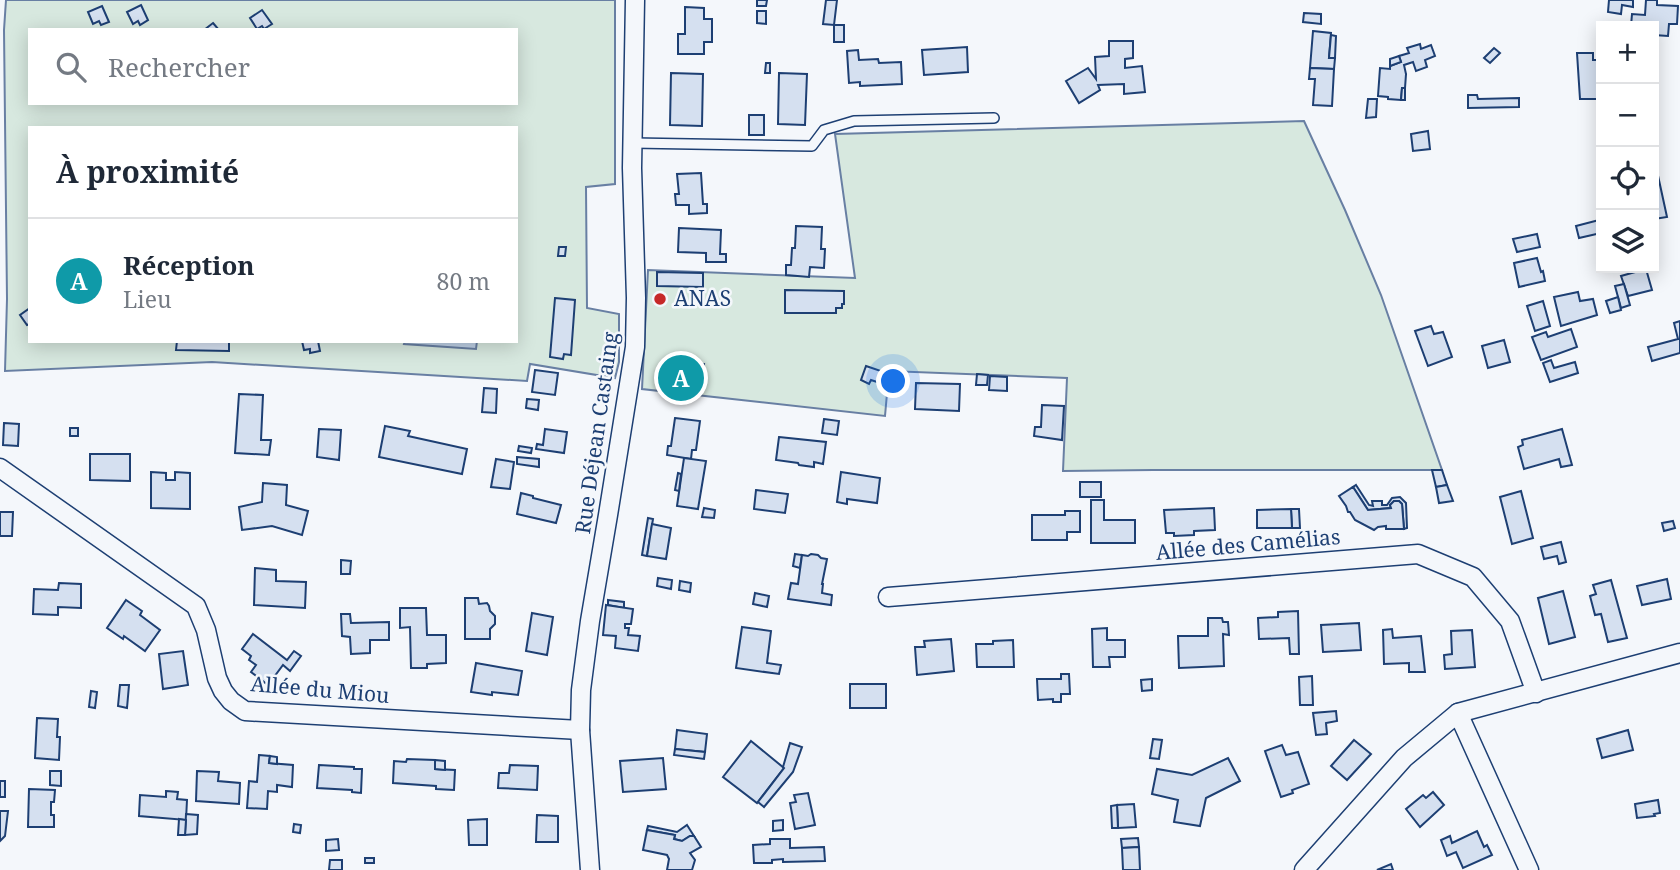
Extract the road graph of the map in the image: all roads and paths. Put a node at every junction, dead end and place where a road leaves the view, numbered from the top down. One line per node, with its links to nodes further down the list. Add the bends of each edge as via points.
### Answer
1 (635, 0): 3 (street, Rue Déjean Castaing)
2 (994, 118): 3 (lane, via 854,121 824,130 812,146)
3 (633, 143): 9 (street, Rue Déjean Castaing, via 635,347 590,621)
4 (0, 468): 9 (street, Allée du Miou, via 196,606 220,685 231,701 245,710)
5 (888, 597): 7 (street, Allée des Camélias, via 1418,554 1473,577 1510,621)
6 (1680, 653): 7 (street)
7 (1536, 693): 8 (street)
8 (1458, 713): 11 (street, via 1404,758); 12 (street)
9 (580, 730): 10 (street, Rue Déjean Castaing)
10 (590, 870)
11 (1304, 870)
12 (1529, 870)

